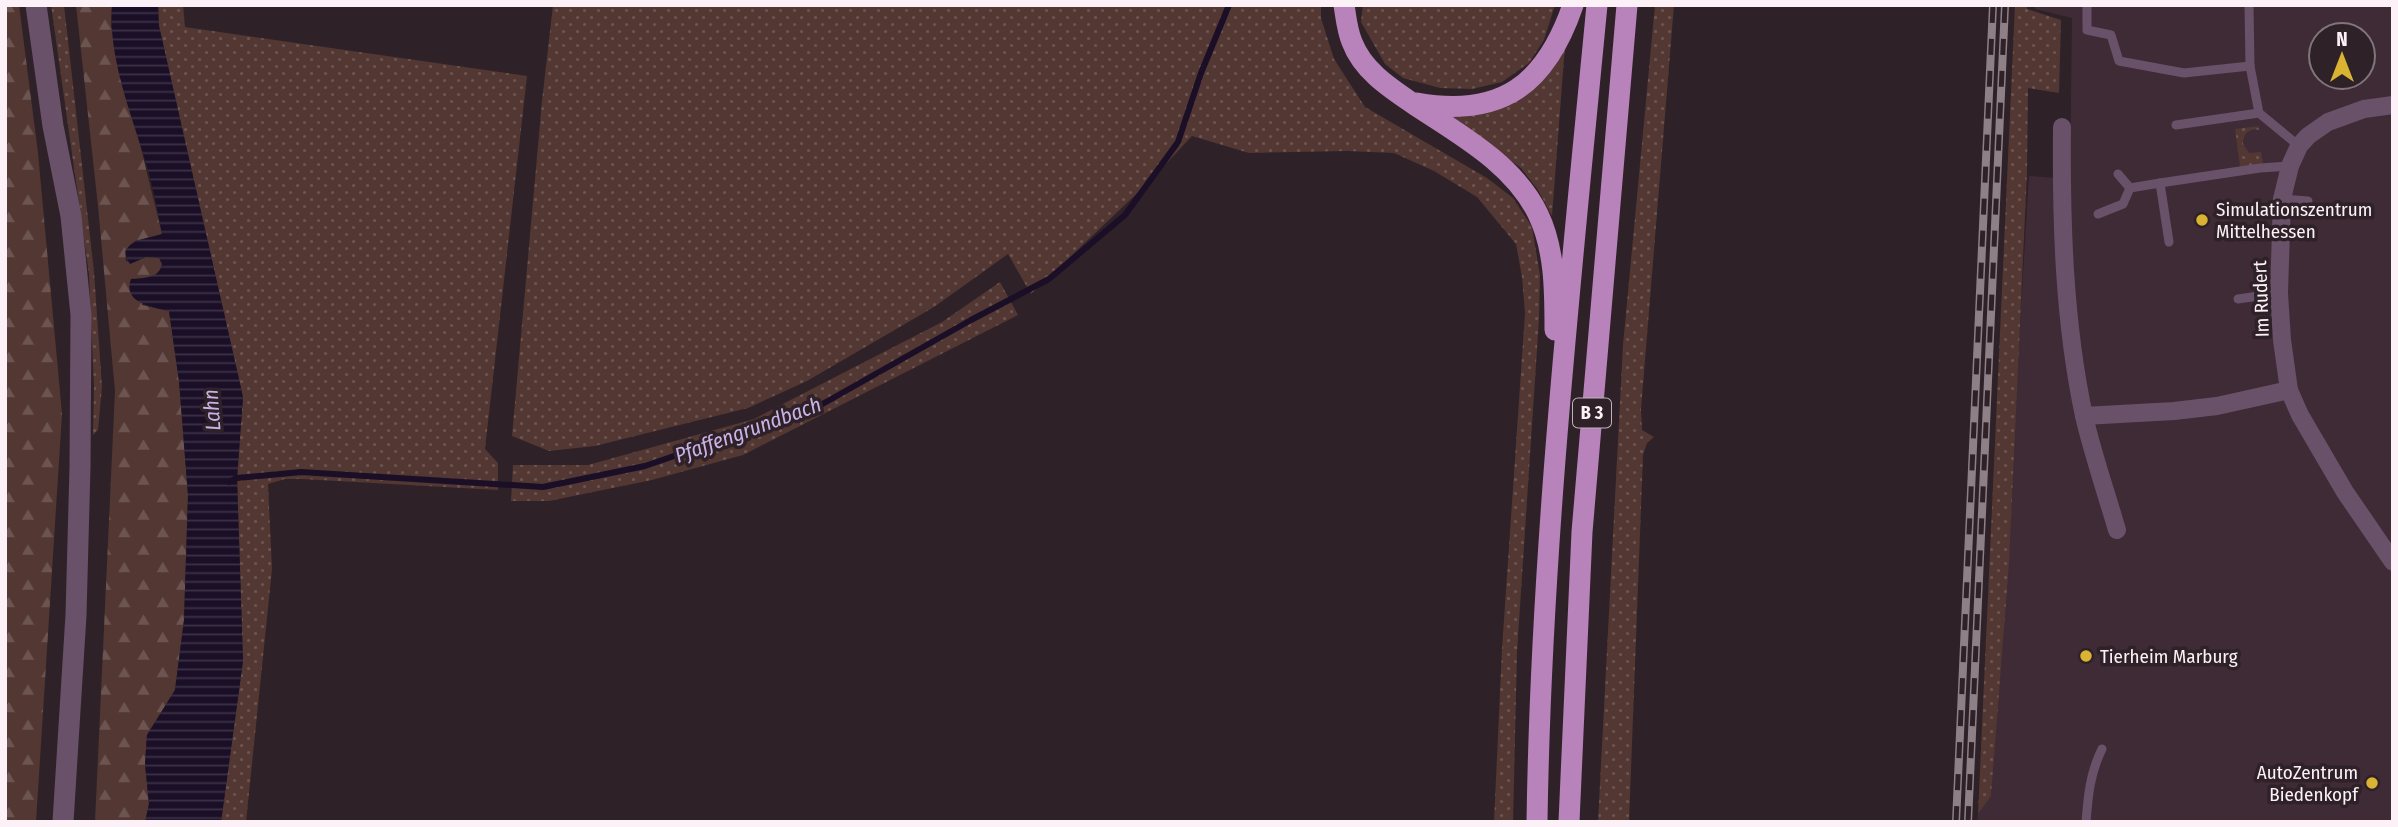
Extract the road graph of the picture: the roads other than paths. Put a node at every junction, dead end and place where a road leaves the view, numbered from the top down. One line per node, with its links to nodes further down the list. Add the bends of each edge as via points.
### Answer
1 (36, 5): 31 (street, via 71,216 81,315 76,615)
2 (1344, 5): 9 (highway, B 3, via 1360,57 1386,85)
3 (1573, 5): 9 (highway, B 3, via 1554,50 1523,86 1504,97 1460,106)
4 (1597, 5): 27 (highway, B 3)
5 (1627, 5): 33 (highway, B 3, via 1582,532)
6 (2087, 5): 8 (lane, via 2087,30 2111,34 2119,61 2184,73)
7 (2249, 5): 8 (lane)
8 (2250, 66): 11 (lane)
9 (1411, 102): 27 (highway, B 3, via 1495,161 1539,215 1554,284)
10 (2393, 105): 14 (street, Im Rudert, via 2328,122)
11 (2259, 113): 12 (lane); 14 (lane)
12 (2176, 125)
13 (2062, 127): 26 (street, via 2061,207)
14 (2300, 146): 15 (street, Im Rudert)
15 (2290, 166): 17 (lane); 19 (street, Im Rudert)
16 (2118, 174): 18 (lane)
17 (2160, 183): 18 (lane); 22 (lane)
18 (2130, 188): 21 (lane, via 2123,204)
19 (2281, 199): 20 (lane); 23 (street, Im Rudert)
20 (2308, 201)
21 (2098, 214)
22 (2169, 242)
23 (2280, 293): 24 (lane); 25 (street, Im Rudert)
24 (2238, 299)
25 (2289, 390): 26 (street, via 2217,406); 29 (street, Im Rudert, via 2345,492)
26 (2084, 415): 28 (street)
27 (1557, 444): 32 (highway, B 3, via 1542,641)
28 (2117, 530)
29 (2393, 562)
30 (2102, 749): 34 (lane, via 2089,784)
31 (63, 822)
32 (1537, 822)
33 (1569, 822)
34 (2086, 822)

